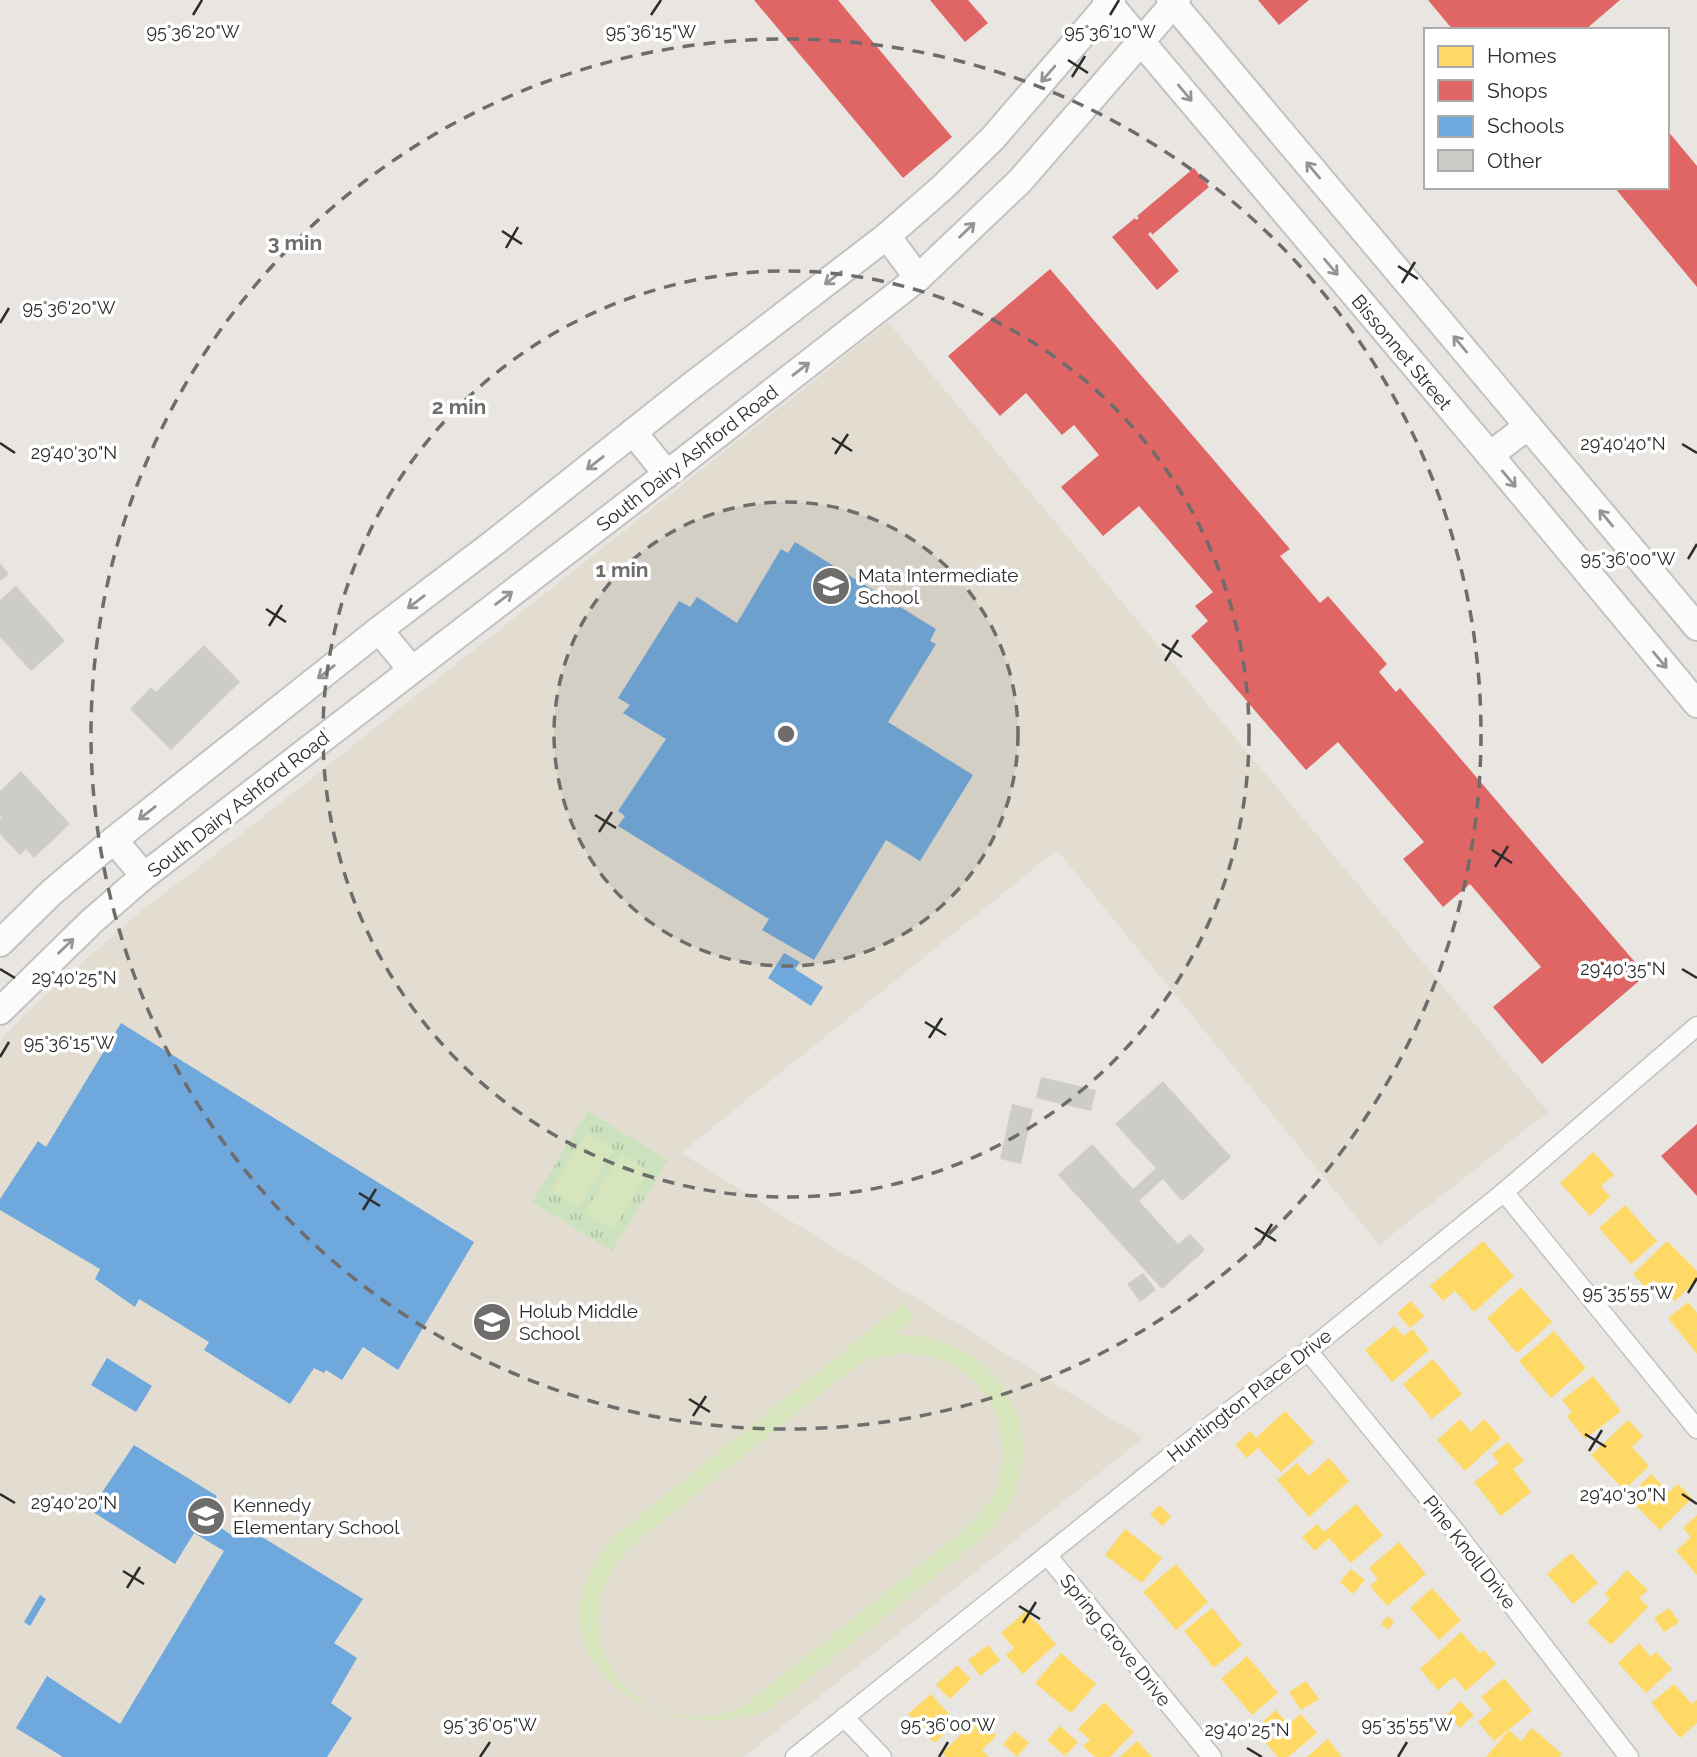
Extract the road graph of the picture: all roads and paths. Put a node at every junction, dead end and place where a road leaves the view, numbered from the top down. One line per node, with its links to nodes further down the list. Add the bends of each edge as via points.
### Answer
1 (1109, 1): 3 (main road, Bissonnet Street); 4 (main road, one-way to 4, via 993,138)
2 (1173, 1): 3 (main road, South Dairy Ashford Road); 6 (main road, one-way to 2)
3 (1141, 41): 5 (main road, South Dairy Ashford Road, one-way to 3, via 1020,181); 8 (main road, Bissonnet Street, one-way to 8)
4 (887, 236): 5 (main road); 7 (main road, one-way to 7)
5 (918, 278): 9 (main road, South Dairy Ashford Road, one-way to 5)
6 (1528, 426): 8 (main road); 10 (main road, one-way to 6)
7 (634, 432): 9 (main road); 11 (main road, one-way to 11)
8 (1490, 455): 13 (main road, Bissonnet Street, one-way to 13)
9 (667, 474): 12 (main road, South Dairy Ashford Road, one-way to 9)
10 (1697, 627)
11 (379, 629): 12 (main road); 14 (main road, one-way to 14)
12 (411, 670): 15 (main road, South Dairy Ashford Road)
13 (1692, 689)
14 (114, 840): 15 (main road); 16 (main road)
15 (144, 876): 17 (main road, South Dairy Ashford Road, one-way to 15)
16 (0, 943)
17 (0, 1011)
18 (1697, 1026): 19 (street, Huntington Place Drive)
19 (1504, 1192): 20 (street, Huntington Place Drive); 21 (street)
20 (1308, 1350): 22 (street, Huntington Place Drive); 27 (street, Pine Knoll Drive)
21 (1697, 1429)
22 (1046, 1555): 23 (street, Huntington Place Drive); 26 (street, Spring Grove Drive)
23 (844, 1717): 24 (street, Huntington Place Drive); 25 (street)
24 (795, 1757)
25 (882, 1757)
26 (1212, 1757)
27 (1629, 1757)

